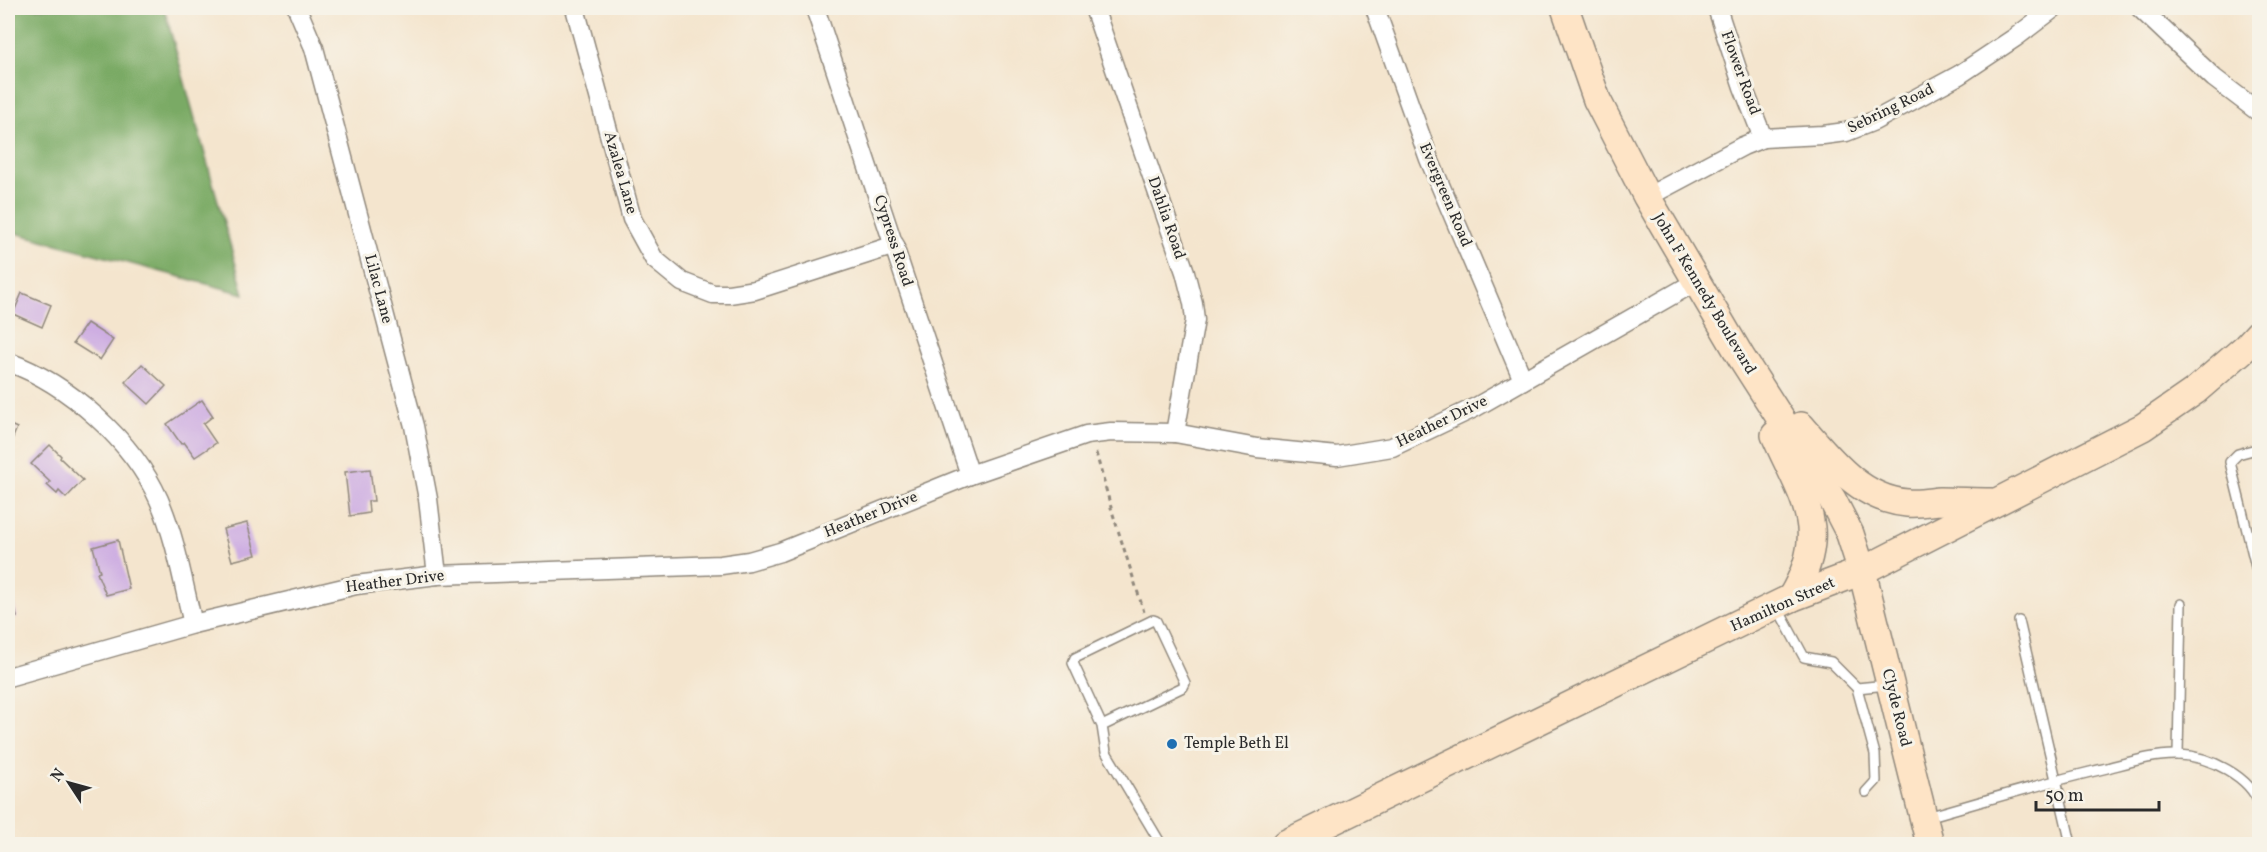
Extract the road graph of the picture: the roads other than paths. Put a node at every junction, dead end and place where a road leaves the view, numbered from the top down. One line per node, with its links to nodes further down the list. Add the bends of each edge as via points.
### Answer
1 (297, 8): 24 (street, Lilac Lane, via 314,48 414,426 428,499)
2 (574, 8): 13 (street, Azalea Lane, via 632,219 654,259 682,282 713,294 755,290)
3 (815, 8): 13 (street, Cypress Road)
4 (1094, 8): 19 (street, Dahlia Road, via 1193,303 1195,320)
5 (1375, 8): 18 (street, Evergreen Road, via 1429,159)
6 (1565, 8): 12 (street, John F Kennedy Boulevard, via 1597,100)
7 (1717, 8): 11 (street, Flower Road)
8 (2054, 8): 11 (street, Sebring Road, via 1959,75 1874,121 1846,132)
9 (2140, 8): 10 (street, via 2214,78)
10 (2259, 113)
11 (1763, 138): 12 (street, Sebring Road)
12 (1647, 197): 14 (street, John F Kennedy Boulevard)
13 (895, 245): 21 (street, Cypress Road)
14 (1696, 280): 16 (street, John F Kennedy Boulevard); 18 (street, Heather Drive)
15 (2259, 332): 22 (street, Hamilton Street, via 2195,391 2143,427)
16 (1741, 357): 22 (street, via 1840,470 1872,493 1905,503); 23 (street, John F Kennedy Boulevard, via 1832,499 1850,534); 26 (street, via 1811,519 1811,552 1806,569)
17 (8, 362): 29 (street, via 32,370 77,399 126,449 149,481 169,525)
18 (1523, 380): 19 (street, Heather Drive, via 1392,447 1361,453 1337,456 1257,448)
19 (1175, 433): 21 (street, Heather Drive, via 1086,435)
20 (2259, 448): 25 (lane, via 2238,454 2230,462)
21 (970, 475): 24 (street, Heather Drive, via 749,561)
22 (1997, 502): 23 (street, Hamilton Street)
23 (1862, 571): 26 (street, Hamilton Street); 31 (street, Clyde Road)
24 (436, 575): 29 (street, Heather Drive, via 356,585)
25 (2259, 583)
26 (1783, 602): 32 (lane, via 1804,657 1831,662); 40 (street, Hamilton Street)
27 (2181, 604): 34 (lane)
28 (2019, 621): 35 (lane)
29 (193, 624): 30 (street, Heather Drive)
30 (8, 677)
31 (1891, 685): 32 (lane); 38 (street, Clyde Road)
32 (1857, 688): 36 (lane, via 1875,754 1876,781)
33 (1102, 726): 33 (lane, via 1072,663 1075,658 1156,621 1185,683 1183,687); 39 (lane, via 1106,752)
34 (2178, 755): 35 (lane, via 2157,756); 37 (lane, via 2215,763 2233,774 2248,787)
35 (2056, 780): 38 (lane); 42 (lane)
36 (1866, 792)
37 (2259, 806)
38 (1924, 818): 41 (street, Clyde Road)
39 (1161, 844)
40 (1285, 844)
41 (1930, 844)
42 (2071, 844)

